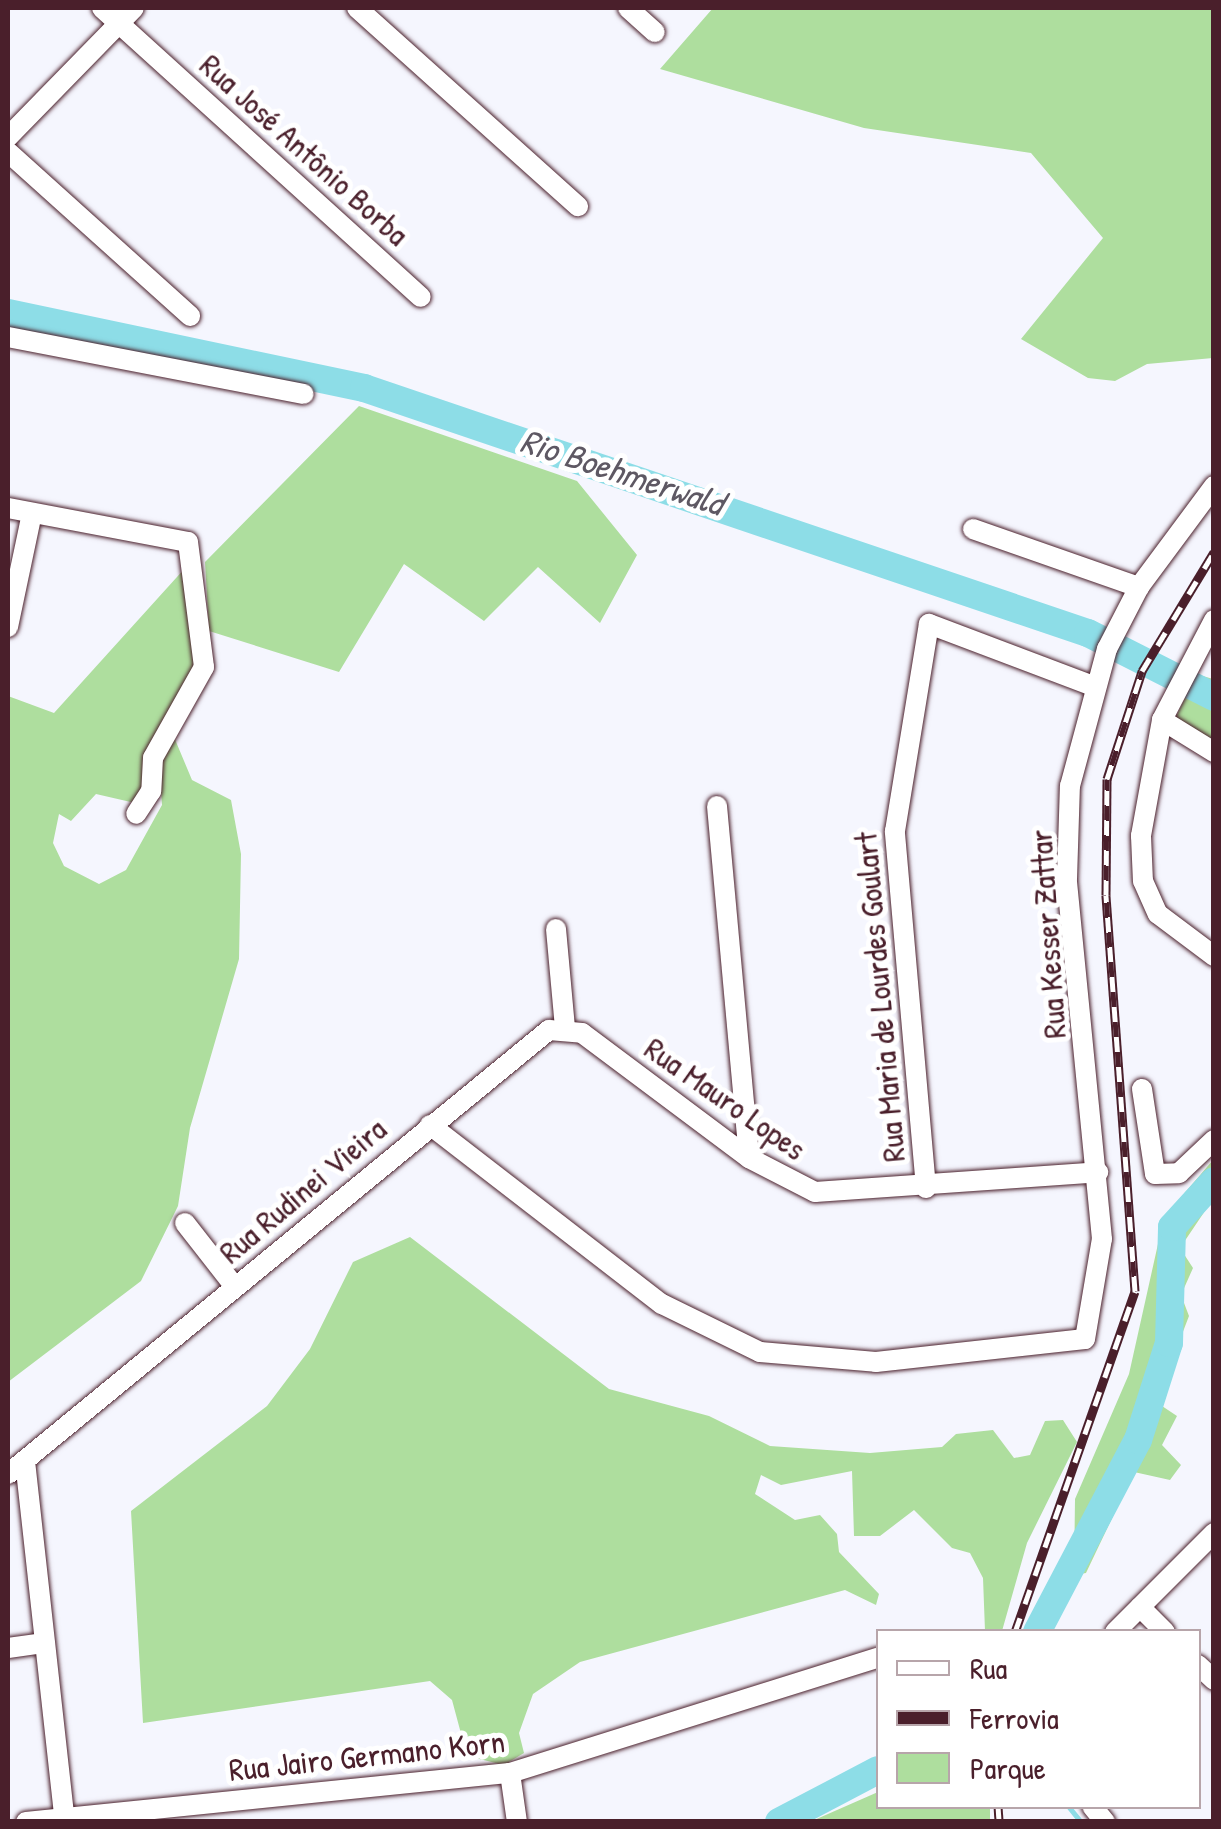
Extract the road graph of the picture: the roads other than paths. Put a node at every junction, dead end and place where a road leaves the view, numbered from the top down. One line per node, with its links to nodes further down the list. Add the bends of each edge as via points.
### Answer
1 (102, 8): 4 (street, Rua José Antônio Borba)
2 (357, 8): 8 (street)
3 (628, 8): 5 (street)
4 (127, 15): 6 (street); 9 (street, Rua José Antônio Borba)
5 (655, 32)
6 (8, 137)
7 (8, 152): 10 (street)
8 (578, 206)
9 (421, 297)
10 (190, 316)
11 (8, 337): 12 (street)
12 (304, 394)
13 (1214, 486): 17 (street, Rua Kesser Zattar)
14 (8, 508): 15 (street)
15 (32, 513): 18 (street); 24 (street, via 188,542 204,667 153,758 151,791)
16 (973, 529): 17 (street)
17 (1139, 587): 20 (street, Rua Kesser Zattar)
18 (8, 627)
19 (1211, 627): 21 (street, via 1179,676)
20 (1093, 686): 32 (street, Rua Kesser Zattar, via 1067,846); 33 (street, Rua Maria de Lourdes Goulart, via 929,624 895,832)
21 (1162, 720): 22 (street); 26 (street, via 1144,792 1144,881 1171,928)
22 (1214, 752)
23 (716, 806): 31 (street)
24 (136, 814)
25 (556, 929): 27 (street)
26 (1214, 956)
27 (565, 1028): 29 (street, Rua Rudinei Vieira, via 536,1036); 31 (street, Rua Mauro Lopes)
28 (1142, 1089): 30 (street, via 1155,1174 1179,1173)
29 (430, 1124): 32 (street, Rua Kesser Zattar, via 662,1304 760,1352 876,1362 1074,1347 1096,1318 1102,1284); 35 (street, Rua Rudinei Vieira)
30 (1214, 1140)
31 (749, 1158): 33 (street, Rua Mauro Lopes, via 815,1192)
32 (1098, 1172): 33 (street, Rua Mauro Lopes)
33 (926, 1188)
34 (185, 1223): 35 (street)
35 (235, 1286): 36 (street, Rua Rudinei Vieira)
36 (25, 1461): 37 (street, Rua Rudinei Vieira); 42 (street)
37 (8, 1474)
38 (1214, 1533): 39 (street)
39 (1140, 1607): 40 (street); 41 (street)
40 (1118, 1629)
41 (1162, 1629)
42 (45, 1643): 43 (street); 46 (street)
43 (8, 1648)
44 (876, 1659): 45 (street, Rua Jairo Germano Korn)
45 (510, 1773): 46 (street, Rua Jairo Germano Korn); 48 (street)
46 (65, 1820): 47 (street, Rua Jairo Germano Korn)
47 (26, 1822)
48 (518, 1822)

